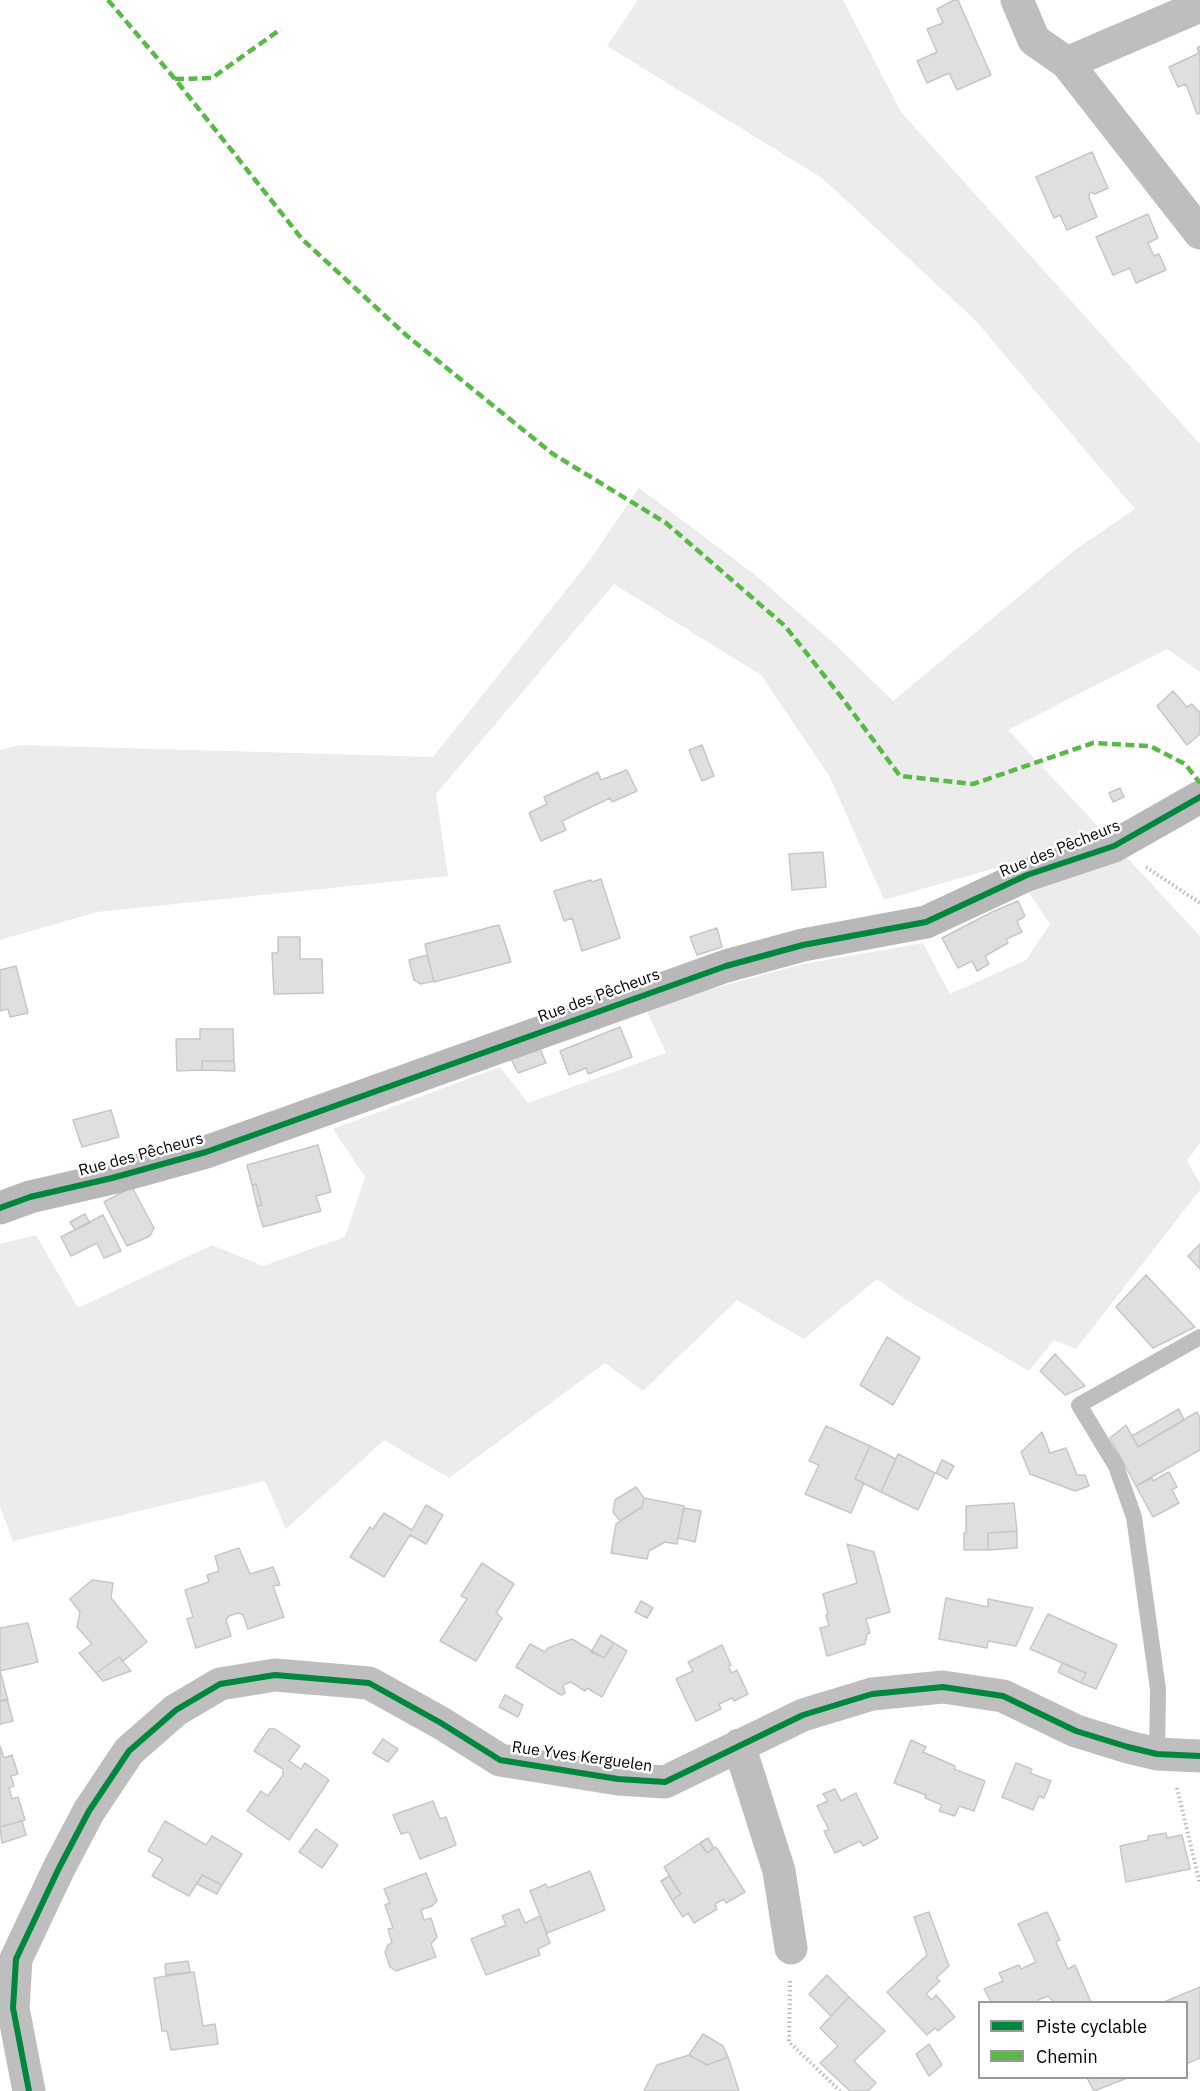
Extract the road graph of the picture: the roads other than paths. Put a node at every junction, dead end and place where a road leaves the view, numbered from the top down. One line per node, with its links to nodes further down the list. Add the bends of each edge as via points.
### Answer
1 (1017, 0): 3 (street, via 1034,40)
2 (1200, 6): 3 (street)
3 (1067, 63): 4 (street)
4 (1200, 233)
5 (1200, 797): 6 (street, Rue des Pêcheurs, via 1114,846 1027,875 926,922 804,945 726,966 206,1152)
6 (0, 1208)
7 (1200, 1337): 9 (lane, via 1079,1405 1116,1466 1134,1516 1158,1689)
8 (739, 1745): 9 (street, Rue Yves Kerguelen, via 803,1715 872,1694 943,1688 1002,1696 1076,1731); 11 (street, via 779,1871); 12 (street, Rue Yves Kerguelen, via 665,1782 618,1779 500,1760 369,1683 275,1675 220,1684 176,1710 129,1751 89,1811 16,1959)
9 (1157, 1754): 10 (street, Rue Yves Kerguelen)
10 (1200, 1756)
11 (791, 1948)
12 (6, 2007): 13 (street, Rue Yves Kerguelen)
13 (29, 2091)

